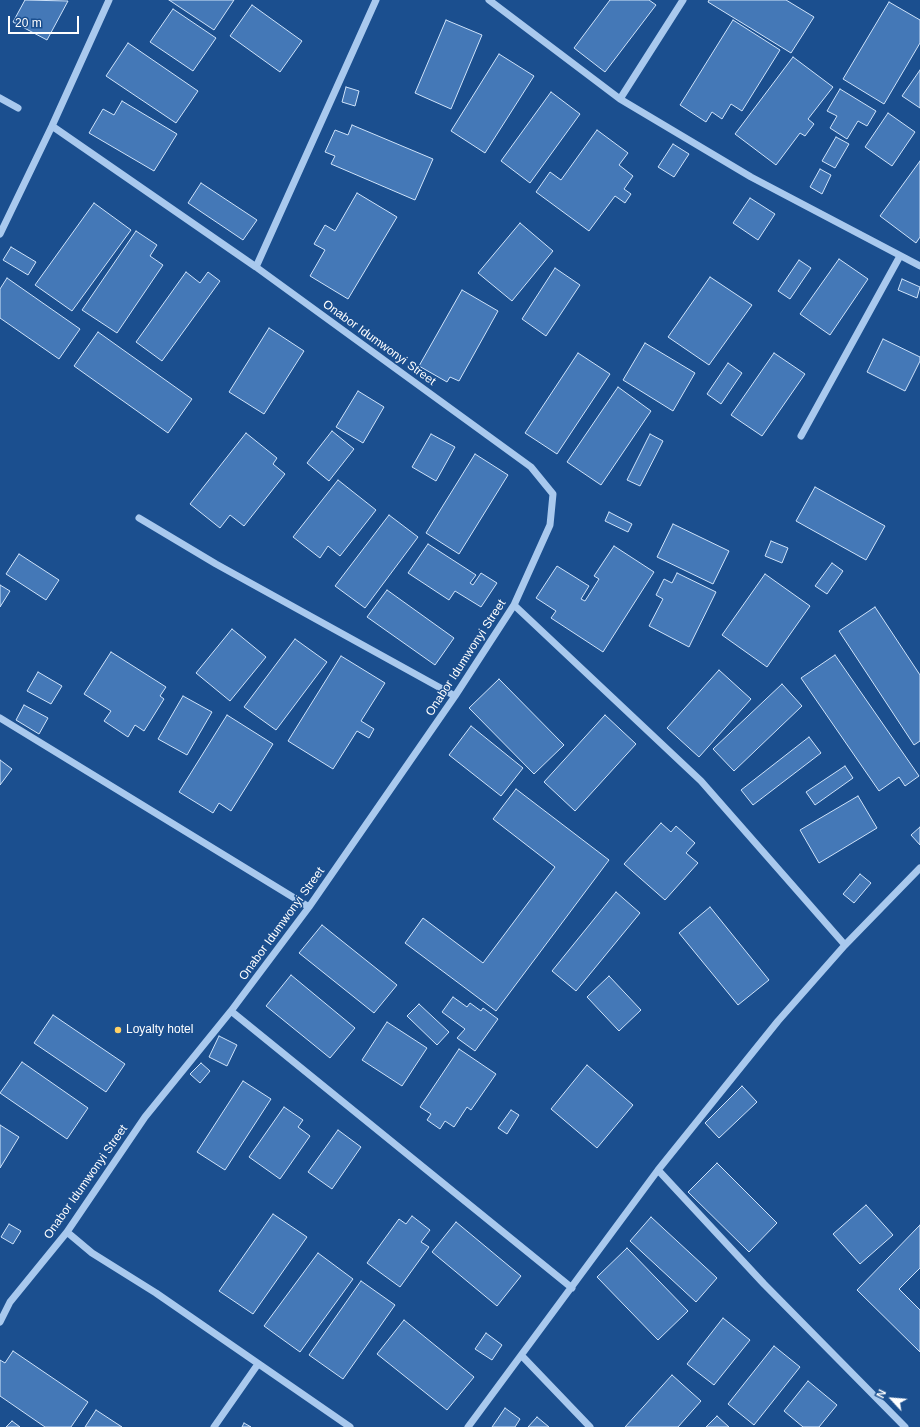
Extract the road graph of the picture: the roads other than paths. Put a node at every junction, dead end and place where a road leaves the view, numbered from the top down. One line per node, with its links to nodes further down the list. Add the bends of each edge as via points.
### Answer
1 (109, 0): 8 (street)
2 (376, 0): 12 (street)
3 (489, 0): 6 (street)
4 (683, 0): 6 (street)
5 (0, 98): 7 (street)
6 (620, 99): 10 (street, via 751,177)
7 (18, 108)
8 (52, 126): 9 (street); 12 (street, Onabor Idumwonyi Street)
9 (0, 234)
10 (900, 256): 11 (street); 13 (street)
11 (920, 266)
12 (256, 267): 15 (street, Onabor Idumwonyi Street, via 531,467 553,494 550,525)
13 (801, 436)
14 (139, 518): 16 (street, via 216,564)
15 (514, 605): 16 (street, Onabor Idumwonyi Street); 20 (street, via 701,781)
16 (455, 696): 19 (street, Onabor Idumwonyi Street)
17 (0, 718): 19 (street)
18 (920, 868): 20 (street)
19 (310, 907): 21 (street, Onabor Idumwonyi Street)
20 (845, 945): 22 (street, via 778,1021)
21 (231, 1011): 23 (street, Onabor Idumwonyi Street, via 145,1117); 24 (street)
22 (658, 1170): 24 (street); 32 (street, via 764,1284)
23 (67, 1232): 25 (street, Onabor Idumwonyi Street, via 10,1302); 27 (street, via 92,1253)
24 (572, 1288): 26 (street)
25 (0, 1322)
26 (522, 1356): 30 (street); 31 (street)
27 (258, 1364): 28 (street); 29 (street)
28 (214, 1427)
29 (350, 1427)
30 (468, 1427)
31 (590, 1427)
32 (905, 1427)

